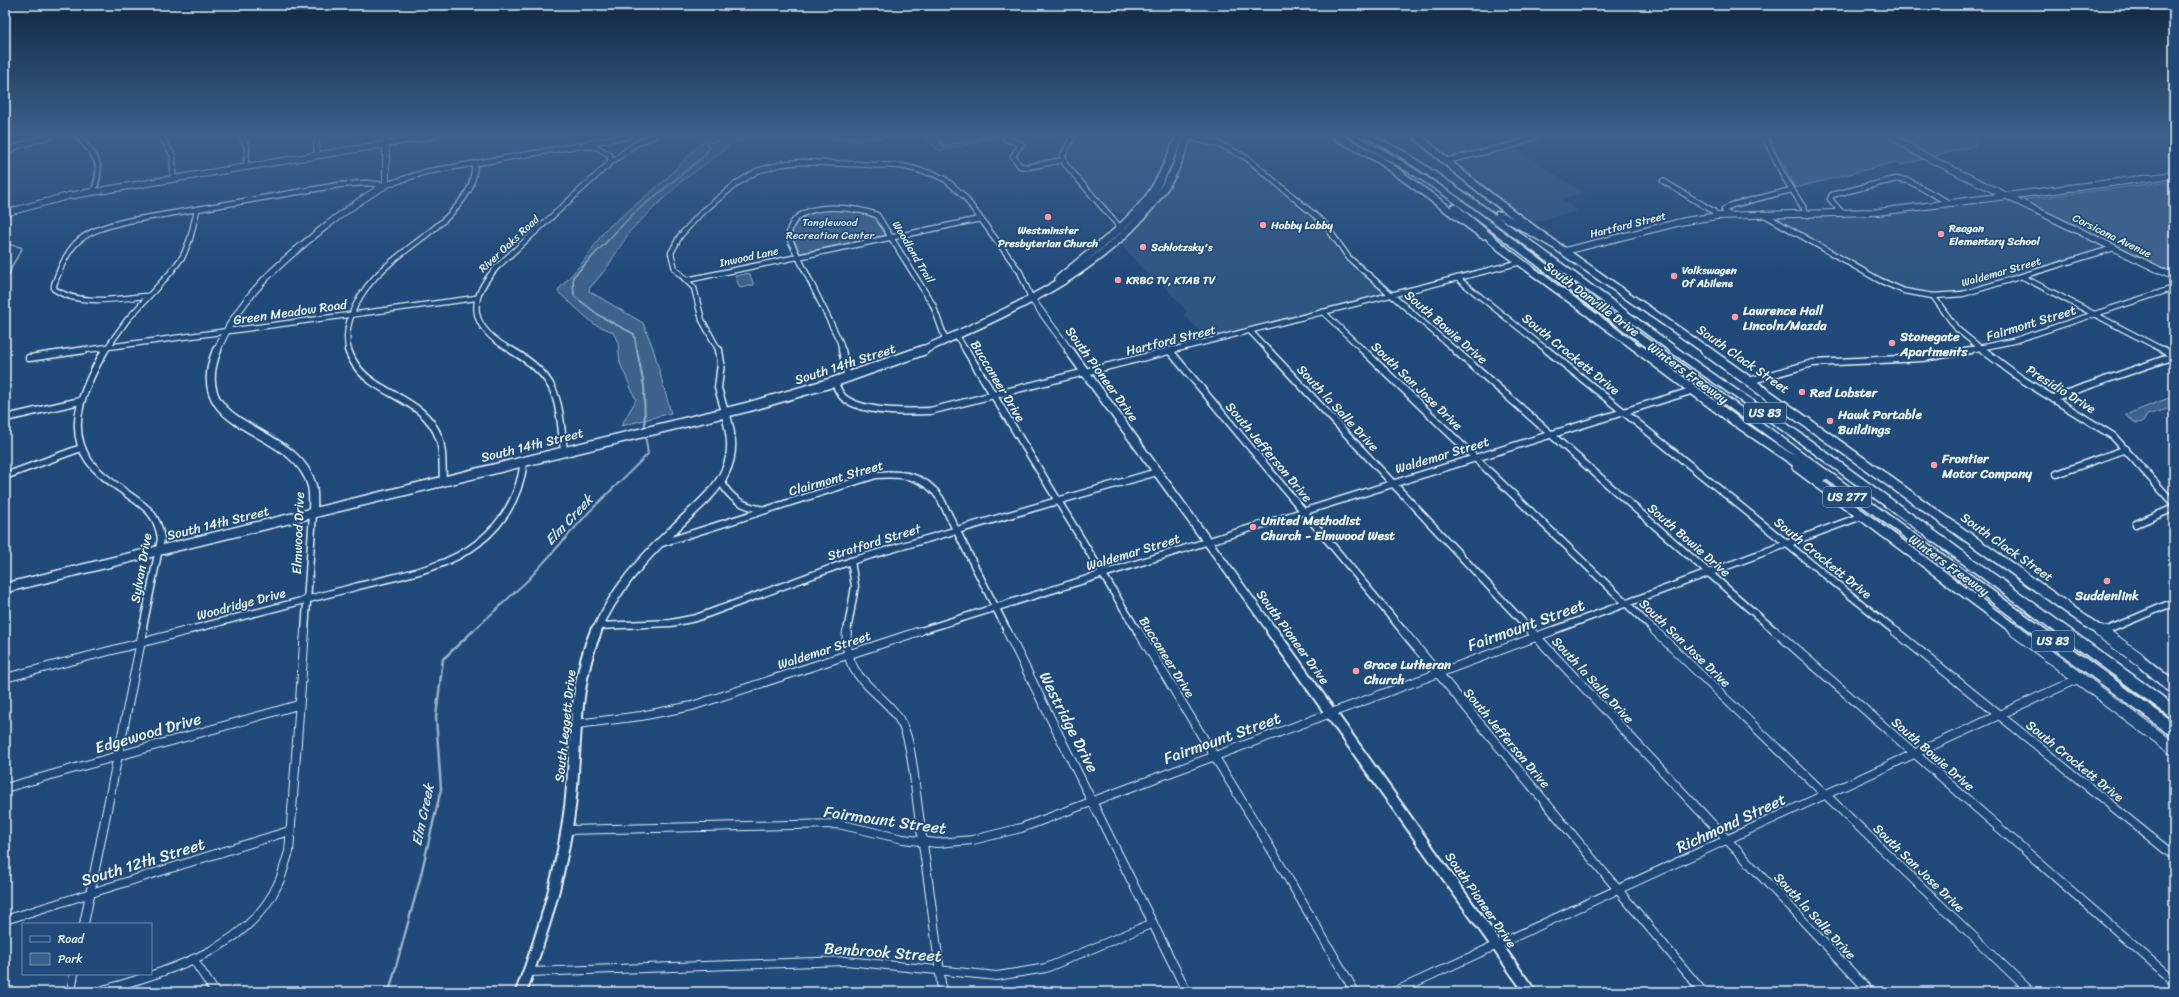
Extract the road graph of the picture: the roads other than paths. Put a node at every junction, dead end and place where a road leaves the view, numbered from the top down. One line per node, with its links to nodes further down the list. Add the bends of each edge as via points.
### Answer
1 (97, 183): 25 (street)
2 (151, 183): 25 (street)
3 (393, 183): 23 (street, Elmwood Drive)
4 (473, 183): 54 (street, via 467,196 448,215 370,280 357,300)
5 (589, 183): 51 (street, River Oaks Road, via 498,266 484,281)
6 (738, 183): 46 (street, via 701,213 673,247 671,259 679,274)
7 (949, 183): 35 (street, via 963,195)
8 (1081, 183): 36 (street)
9 (1158, 183): 36 (main road, South 14th Street)
10 (1276, 183): 48 (street, South Bowie Drive, via 1324,223 1349,258)
11 (1412, 183): 40 (main road, South Danville Drive / US 277)
12 (1424, 183): 40 (highway)
13 (1430, 183): 106 (highway, Winters Freeway / US 83)
14 (1444, 183): 125 (highway, Winters Freeway / US 83, via 1696,366 1796,435)
15 (1448, 183): 39 (highway)
16 (1472, 183): 39 (main road, South Clack Street / US 277)
17 (1666, 183): 34 (street, via 1713,211)
18 (1787, 183): 24 (street)
19 (1882, 183): 31 (street, via 1832,195 1830,199)
20 (1912, 183): 27 (street)
21 (1978, 183): 26 (street, Corsicana Avenue)
22 (2117, 183): 26 (street, Hartford Street)
23 (386, 185): 28 (street, via 339,185); 57 (street, Elmwood Drive, via 356,203 274,266 253,288)
24 (1791, 190): 32 (street, via 1732,205 1724,210); 33 (street)
25 (93, 192): 29 (street, via 51,199)
26 (2007, 197): 27 (street, Hartford Street); 38 (street, Corsicana Avenue)
27 (1951, 204): 31 (street, Hartford Street)
28 (197, 210): 49 (street, Sylvan Drive, via 187,248 167,276); 49 (street, via 127,221 86,235 69,248 54,285 54,289 61,295 76,298)
29 (5, 212)
30 (1763, 214): 32 (street, Hartford Street); 33 (street, Hartford Street); 50 (street, Waldemar Street, via 1892,286)
31 (1843, 214): 33 (street, Hartford Street)
32 (1728, 215): 34 (street, Hartford Street)
33 (1808, 215)
34 (1717, 216): 39 (street, Hartford Street, via 1685,221)
35 (980, 218): 37 (street, Inwood Lane); 52 (street, via 1020,272)
36 (1123, 230): 52 (main road, South 14th Street, via 1071,273)
37 (892, 236): 41 (street, Inwood Lane); 41 (street, Woodland Trail, via 873,212 853,207 825,208 803,215 790,228 789,238); 59 (street, Woodland Trail, via 936,311)
38 (2114, 248): 43 (street, Waldemar Street); 44 (street, Corsicana Avenue)
39 (1565, 251): 67 (main road, South Clack Street / US 277)
40 (1507, 252): 42 (main road, South Danville Drive / US 277)
41 (797, 256): 46 (street, Inwood Lane); 66 (street, Woodland Trail, via 840,342)
42 (1521, 262): 45 (street, Hartford Street); 69 (main road, South Danville Drive / US 277)
43 (2023, 276): 50 (street, Waldemar Street, via 1963,294); 55 (street)
44 (2174, 277)
45 (1457, 278): 48 (street, Hartford Street); 74 (street, South Crockett Drive)
46 (687, 280): 73 (street, via 694,288 702,320 720,353 718,388)
47 (2174, 288): 55 (street, Fairmont Street)
48 (1392, 295): 53 (street, Hartford Street); 77 (street, South Bowie Drive)
49 (148, 296): 60 (street, Sylvan Drive, via 124,322)
50 (1933, 296): 61 (street, Presidio Drive, via 1957,329)
51 (476, 298): 54 (street, Green Meadow Road); 80 (street, River Oaks Road, via 477,318 487,334 539,368 553,388)
52 (1031, 298): 58 (main road, South 14th Street); 65 (street, South Pioneer Drive)
53 (1323, 312): 56 (street, Hartford Street); 81 (street, South San Jose Drive)
54 (352, 314): 57 (street, Green Meadow Road); 87 (street, via 347,328 346,343 354,365 367,378 416,405 427,417 438,433 442,453)
55 (2095, 314): 61 (street, Fairmont Street); 63 (street)
56 (1250, 331): 62 (street, Hartford Street); 89 (street, South la Salle Drive)
57 (224, 332): 60 (street, Green Meadow Road); 95 (street, Elmwood Drive, via 208,376 214,397 231,417 287,452 299,463 312,485)
58 (957, 336): 59 (main road, South 14th Street); 70 (street, Buccaneer Drive)
59 (946, 341): 66 (main road, South 14th Street)
60 (108, 348): 64 (street, Green Meadow Road); 72 (street, Sylvan Drive)
61 (1981, 349): 67 (street, Fairmont Street, via 1923,358 1813,362); 71 (street, Presidio Drive, via 2020,378)
62 (1170, 351): 65 (street, Hartford Street); 94 (street, South Jefferson Drive)
63 (2174, 356): 71 (street)
64 (29, 358)
65 (1085, 372): 70 (street, Hartford Street); 83 (street, South Pioneer Drive)
66 (848, 378): 68 (main road, South 14th Street)
67 (1749, 381): 113 (main road, South Clack Street / US 277)
68 (834, 382): 70 (street, Hartford Street, via 845,399 854,403 906,412 939,410); 73 (main road, South 14th Street)
69 (1694, 390): 74 (street, Waldemar Street); 76 (main road, South Danville Drive / US 277)
70 (993, 396): 90 (street, Buccaneer Drive)
71 (2054, 398): 79 (street, Presidio Drive, via 2105,430)
72 (80, 402): 75 (street); 78 (street, Sylvan Drive, via 76,420)
73 (725, 412): 80 (main road, South 14th Street); 88 (street, South Leggett Drive, via 730,427 731,453)
74 (1623, 412): 77 (street, Waldemar Street); 101 (street, South Crockett Drive)
75 (10, 417)
76 (1729, 417): 96 (main road, South Danville Drive); 106 (highway, US 277)
77 (1550, 434): 81 (street, Waldemar Street); 104 (street, South Bowie Drive)
78 (81, 448): 85 (street); 102 (street, Sylvan Drive, via 95,468 155,516 160,529)
79 (2126, 449): 84 (street); 91 (street, Presidio Drive, via 2150,481)
80 (564, 451): 82 (main road, South 14th Street)
81 (1475, 458): 89 (street, Waldemar Street); 110 (street, South San Jose Drive)
82 (524, 461): 87 (main road, South 14th Street); 108 (street, Woodridge Drive, via 520,487 508,510 489,533 466,550 431,567)
83 (1157, 472): 90 (street, Stratford Street); 99 (street, South Pioneer Drive)
84 (2057, 474)
85 (5, 476)
86 (912, 476): 93 (street, Clairmont Street, via 893,473 876,475); 98 (street, Westridge Drive, via 921,479 935,490)
87 (442, 481): 95 (main road, South 14th Street)
88 (721, 481): 93 (street, via 727,493 738,503); 100 (street, South Leggett Drive)
89 (1392, 483): 94 (street, Waldemar Street); 114 (street, South la Salle Drive)
90 (1058, 501): 98 (street, Stratford Street); 105 (street, Buccaneer Drive)
91 (2174, 504)
92 (2174, 508): 97 (street)
93 (767, 510): 100 (street, Clairmont Street)
94 (1303, 512): 99 (street, Waldemar Street); 118 (street, South Jefferson Drive)
95 (313, 513): 102 (main road, South 14th Street); 108 (street, Elmwood Drive)
96 (1862, 516): 101 (street, Fairmount Street); 120 (main road, South Danville Drive)
97 (2136, 524)
98 (955, 530): 103 (street, Stratford Street); 111 (street, Westridge Drive)
99 (1208, 542): 105 (street, Waldemar Street); 124 (street, South Pioneer Drive)
100 (659, 544): 112 (street, South Leggett Drive, via 624,582)
101 (1787, 544): 104 (street, Fairmount Street); 126 (street, South Crockett Drive)
102 (159, 550): 107 (main road, South 14th Street); 115 (street, Sylvan Drive)
103 (851, 561): 112 (street, Stratford Street, via 696,618 671,623); 116 (street, via 854,570 855,601 847,634)
104 (1709, 573): 110 (street, Fairmount Street); 130 (street, South Bowie Drive)
105 (1102, 574): 111 (street, Waldemar Street); 132 (street, Buccaneer Drive)
106 (1965, 576): 128 (highway, Winters Freeway / US 83)
107 (5, 588)
108 (306, 600): 115 (street, Woodridge Drive); 123 (street, Elmwood Drive)
109 (2174, 602): 113 (street)
110 (1626, 603): 114 (street, Fairmount Street); 134 (street, South San Jose Drive)
111 (996, 608): 116 (street, Waldemar Street); 135 (street, Westridge Drive)
112 (598, 626): 127 (street, South Leggett Drive, via 583,669)
113 (2103, 632): 117 (main road, South Clack Street / US 277)
114 (1536, 636): 118 (street, Fairmount Street); 138 (street, South la Salle Drive)
115 (140, 643): 119 (street, Woodridge Drive); 131 (street, Sylvan Drive)
116 (846, 654): 127 (street, Waldemar Street, via 673,711); 139 (street, via 856,675 894,712 907,737)
117 (2133, 654): 121 (main road, South Clack Street); 122 (highway, US 277)
118 (1438, 673): 124 (street, Fairmount Street); 141 (street, South Jefferson Drive)
119 (5, 678)
120 (2080, 678): 126 (street, Richmond Street); 129 (main road, South Danville Drive)
121 (2174, 683)
122 (2174, 688)
123 (298, 705): 131 (street, Edgewood Drive); 137 (street, Elmwood Drive)
124 (1331, 712): 132 (street, Fairmount Street); 146 (street, South Pioneer Drive)
125 (2174, 712)
126 (1998, 714): 130 (street, Richmond Street); 140 (street, South Crockett Drive)
127 (577, 724): 136 (street, South Leggett Drive)
128 (2174, 730)
129 (2174, 749)
130 (1913, 753): 134 (street, Richmond Street); 153 (street, South Bowie Drive)
131 (118, 755): 133 (street, Edgewood Drive); 142 (street, Sylvan Drive)
132 (1214, 756): 135 (street, Fairmount Street); 160 (street, Buccaneer Drive)
133 (5, 788)
134 (1825, 795): 138 (street, Richmond Street); 165 (street, South San Jose Drive)
135 (1093, 801): 139 (street, Fairmount Street, via 983,840); 145 (street, Westridge Drive)
136 (567, 830): 139 (street, Fairmount Street, via 838,824); 149 (street, South Leggett Drive, via 556,882)
137 (289, 831): 142 (street, South 12th Street); 147 (street, Elmwood Drive, via 289,852 285,869 264,908 241,931 214,950)
138 (1727, 840): 141 (street, Richmond Street); 164 (street, South la Salle Drive)
139 (924, 842): 148 (street)
140 (2174, 856)
141 (1618, 890): 146 (street, Richmond Street); 163 (street, South Jefferson Drive)
142 (90, 893): 143 (street, South 12th Street); 144 (street, Sylvan Drive)
143 (5, 920)
144 (84, 923)
145 (1154, 923): 148 (street, Benbrook Street, via 1040,969 997,976); 159 (street, Westridge Drive)
146 (1496, 944): 161 (street, Richmond Street); 162 (street, South Pioneer Drive)
147 (193, 959): 150 (street, Elmwood Drive); 156 (street)
148 (941, 971): 149 (street, Benbrook Street, via 846,961); 158 (street)
149 (529, 972): 157 (street, South Leggett Drive)
150 (152, 973)
151 (74, 975): 154 (street)
152 (146, 975): 155 (street, Elmwood Drive)
153 (2174, 980)
154 (71, 992)
155 (97, 992)
156 (215, 992)
157 (521, 992)
158 (942, 992)
159 (1187, 992)
160 (1355, 992)
161 (1394, 992)
162 (1530, 992)
163 (1703, 992)
164 (1870, 992)
165 (2030, 992)

